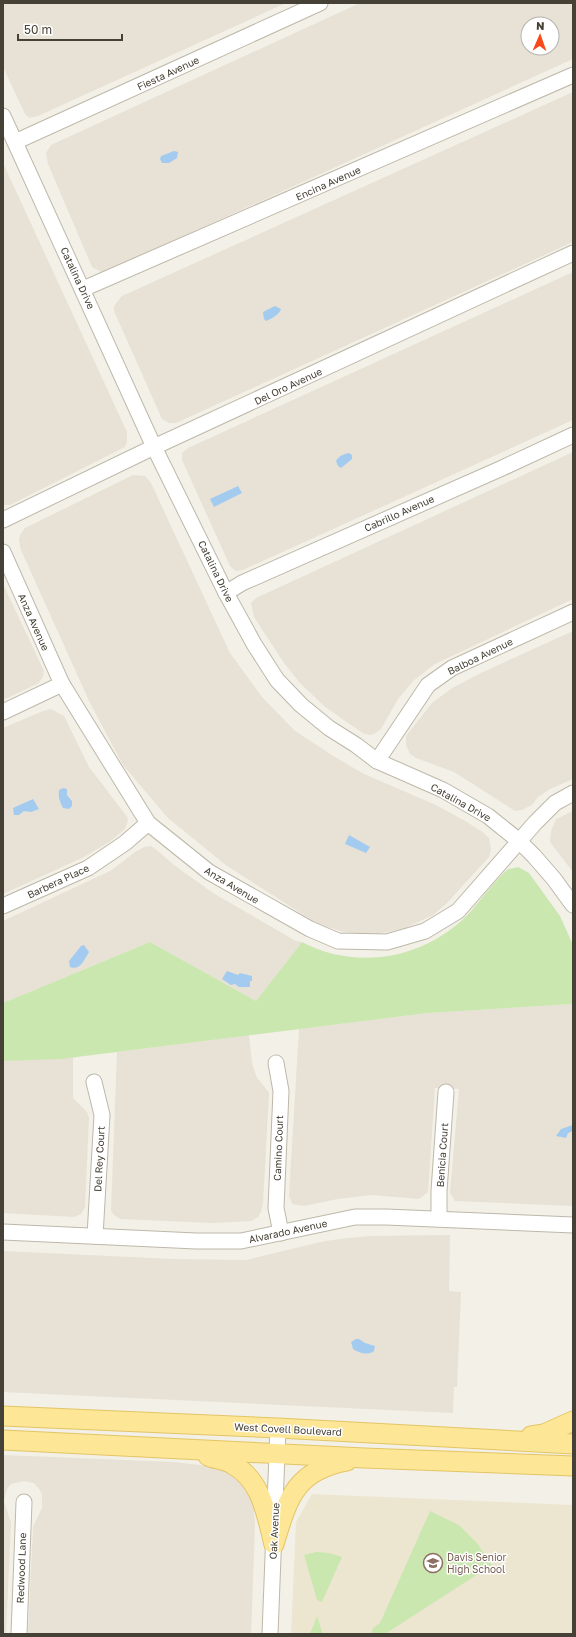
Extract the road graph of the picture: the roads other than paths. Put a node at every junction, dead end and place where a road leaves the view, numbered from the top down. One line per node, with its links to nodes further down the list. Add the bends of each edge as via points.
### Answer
1 (320, 3): 4 (street, Fiesta Avenue)
2 (573, 75): 6 (street, Encina Avenue)
3 (3, 116): 4 (street, Catalina Drive)
4 (15, 142): 6 (street, Catalina Drive)
5 (573, 253): 8 (street, Del Oro Avenue)
6 (83, 289): 8 (street, Catalina Drive)
7 (573, 435): 11 (street, Cabrillo Avenue, via 242,583)
8 (154, 447): 9 (street, Del Oro Avenue); 11 (street, Catalina Drive)
9 (3, 520)
10 (3, 552): 13 (street, Anza Avenue)
11 (226, 593): 15 (street, Catalina Drive, via 277,680 301,705 329,728)
12 (573, 612): 15 (street, Balboa Avenue, via 452,668 428,685)
13 (62, 684): 14 (street); 17 (street, Anza Avenue)
14 (3, 712)
15 (377, 761): 18 (street, Catalina Drive, via 461,800 488,816)
16 (573, 793): 18 (street, Anza Avenue, via 554,803)
17 (148, 823): 18 (street, Anza Avenue, via 209,872 304,927 338,941 387,942 425,931 458,911); 20 (street, Barbera Place, via 125,843 88,868)
18 (518, 840): 19 (street, Catalina Drive, via 554,879)
19 (573, 905)
20 (3, 906)
21 (276, 1063): 27 (street, Camino Court, via 281,1091 276,1208)
22 (94, 1082): 28 (street, Del Rey Court, via 102,1115)
23 (446, 1092): 24 (street, Benicia Court)
24 (439, 1219): 25 (street, Alvarado Avenue); 27 (street, Alvarado Avenue, via 355,1217)
25 (573, 1225)
26 (3, 1232): 28 (street, Alvarado Avenue)
27 (281, 1233): 28 (street, Alvarado Avenue, via 241,1241)
28 (95, 1236)
29 (3, 1416): 31 (main road, West Covell Boulevard)
30 (573, 1422): 33 (main road, via 544,1434)
31 (278, 1428): 33 (main road, West Covell Boulevard); 36 (street, Oak Avenue)
32 (3, 1440): 35 (main road)
33 (505, 1440): 34 (main road, West Covell Boulevard)
34 (573, 1444)
35 (180, 1448): 36 (main road); 40 (main road, via 231,1464 250,1477 259,1492)
36 (278, 1453): 37 (main road); 40 (street, Oak Avenue)
37 (364, 1458): 38 (main road); 40 (main road, via 333,1464 316,1471 298,1484 286,1505)
38 (573, 1466)
39 (24, 1502): 41 (street, Redwood Lane)
40 (274, 1544): 42 (street, Oak Avenue)
41 (19, 1634)
42 (270, 1634)

